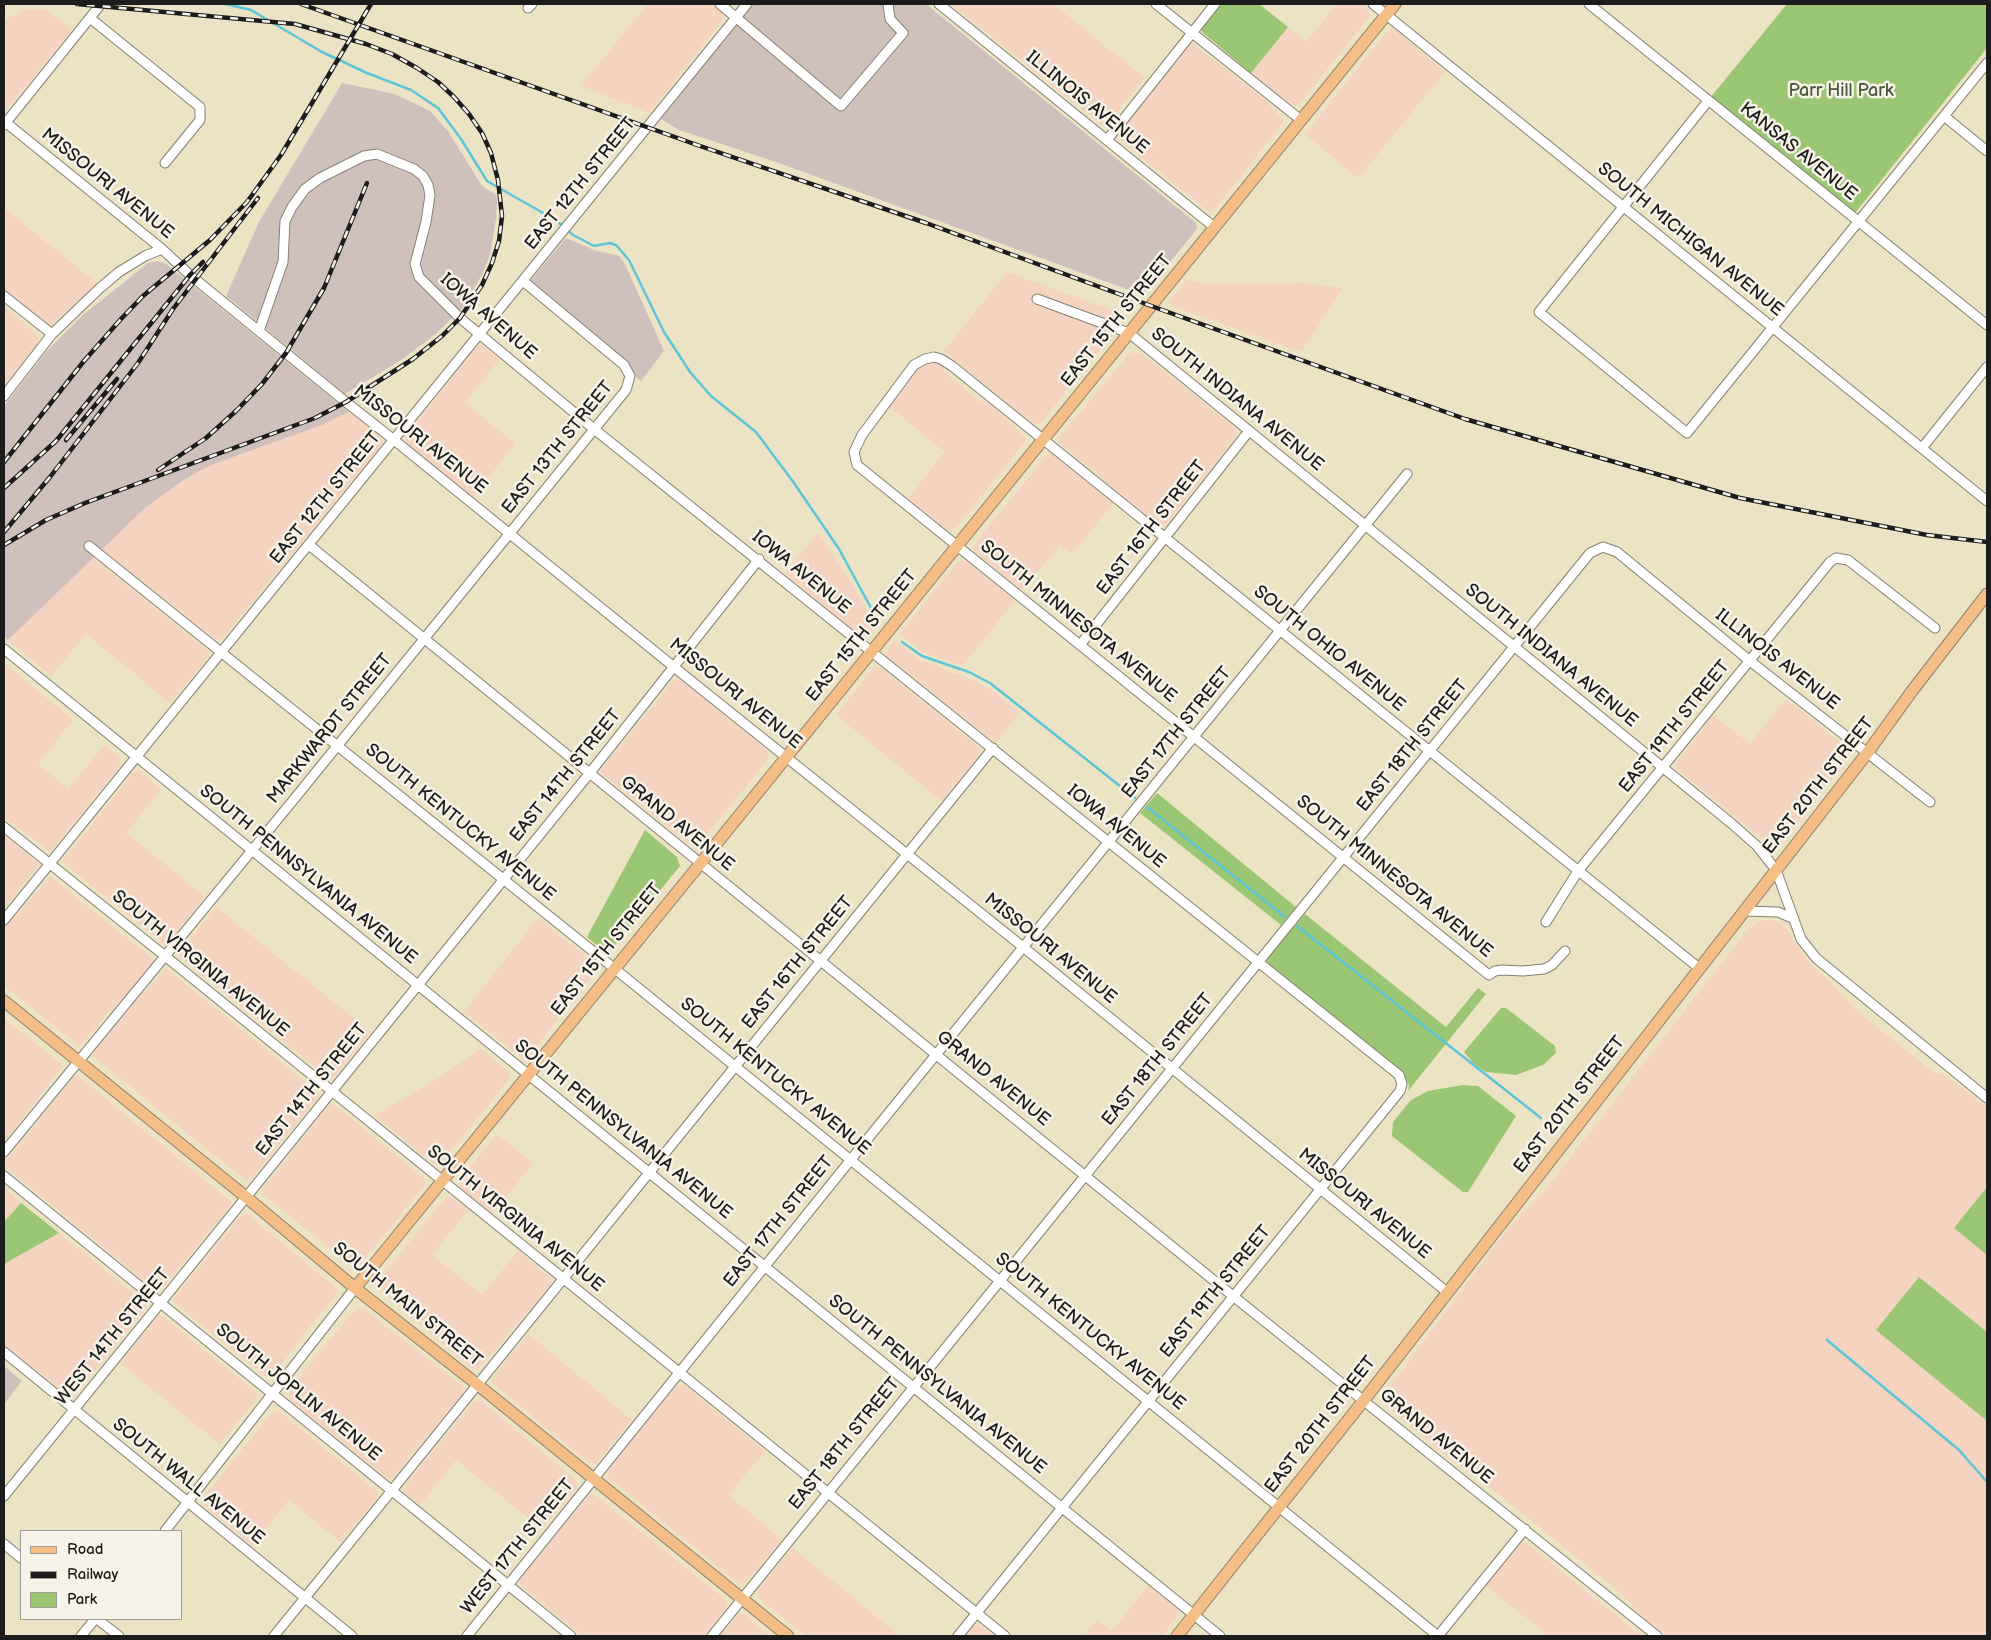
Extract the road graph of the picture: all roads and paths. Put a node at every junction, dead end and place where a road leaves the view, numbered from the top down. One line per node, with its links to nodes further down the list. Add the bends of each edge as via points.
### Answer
1 (102, 4): 12 (street)
2 (720, 4): 13 (street)
3 (747, 4): 13 (street, EAST 12TH STREET)
4 (888, 4): 13 (street, via 890,19 903,32 841,106)
5 (940, 4): 20 (street, ILLINOIS AVENUE)
6 (1156, 4): 14 (street)
7 (1215, 4): 14 (street)
8 (1373, 4): 11 (street, SOUTH MICHIGAN AVENUE)
9 (1395, 4): 11 (main road, EAST 15TH STREET)
10 (1589, 4): 16 (street, KANSAS AVENUE)
11 (1386, 14): 18 (main road, EAST 15TH STREET); 23 (street, SOUTH MICHIGAN AVENUE)
12 (90, 18): 19 (street); 22 (street, via 200,107 200,120)
13 (736, 18): 27 (street, EAST 12TH STREET)
14 (1192, 33): 18 (street); 20 (street)
15 (1987, 63): 17 (street)
16 (1708, 101): 23 (street); 24 (street, KANSAS AVENUE)
17 (1944, 116): 21 (street); 24 (street)
18 (1301, 120): 25 (main road, EAST 15TH STREET)
19 (4, 123): 26 (street, MISSOURI AVENUE)
20 (1107, 140): 25 (street, ILLINOIS AVENUE)
21 (1987, 150)
22 (165, 163)
23 (1623, 207): 31 (street, SOUTH MICHIGAN AVENUE); 31 (street, via 1539,312 1687,433)
24 (1859, 221): 30 (street, KANSAS AVENUE); 31 (street)
25 (1214, 227): 33 (main road, EAST 15TH STREET)
26 (162, 249): 32 (street, MISSOURI AVENUE); 34 (street, via 119,272)
27 (523, 281): 35 (street, EAST 12TH STREET); 38 (street, EAST 13TH STREET, via 604,347 624,365 630,376 626,390)
28 (4, 296): 34 (street)
29 (1037, 298): 33 (street, SOUTH INDIANA AVENUE)
30 (1987, 325)
31 (1773, 327): 42 (street, SOUTH MICHIGAN AVENUE)
32 (259, 331): 35 (street, IOWA AVENUE, via 283,262 286,220 292,207 305,189 320,178 364,156 377,154 423,176 430,195 415,264 419,277); 41 (street, MISSOURI AVENUE)
33 (1129, 333): 39 (street, SOUTH INDIANA AVENUE); 40 (main road, EAST 15TH STREET)
34 (52, 334): 37 (street)
35 (480, 334): 38 (street, IOWA AVENUE); 41 (street, EAST 12TH STREET)
36 (1987, 367): 42 (street)
37 (4, 396)
38 (594, 429): 47 (street, EAST 13TH STREET); 53 (street, IOWA AVENUE)
39 (1250, 431): 46 (street, SOUTH INDIANA AVENUE); 48 (street, EAST 16TH STREET)
40 (1043, 439): 43 (street, SOUTH OHIO AVENUE, via 952,366 937,358 925,359 914,365 862,434 854,452); 48 (street, SOUTH OHIO AVENUE); 51 (main road, EAST 15TH STREET)
41 (394, 440): 47 (street, MISSOURI AVENUE); 49 (street, EAST 12TH STREET)
42 (1922, 448): 45 (street, SOUTH MICHIGAN AVENUE)
43 (857, 465): 51 (street, SOUTH MINNESOTA AVENUE)
44 (1407, 474): 46 (street, EAST 17TH STREET)
45 (1987, 501)
46 (1366, 526): 56 (street, EAST 17TH STREET); 59 (street, SOUTH INDIANA AVENUE)
47 (510, 533): 57 (street, MARKWARDT STREET); 64 (street, MISSOURI AVENUE)
48 (1165, 538): 56 (street, SOUTH OHIO AVENUE); 58 (street, EAST 16TH STREET)
49 (309, 545): 57 (street, GRAND AVENUE); 62 (street, EAST 12TH STREET)
50 (89, 546): 62 (street, SOUTH KENTUCKY AVENUE)
51 (957, 546): 58 (street, SOUTH MINNESOTA AVENUE); 61 (main road, EAST 15TH STREET)
52 (1603, 547): 59 (street, EAST 18TH STREET, via 1590,554); 63 (street, ILLINOIS AVENUE, via 1617,552)
53 (759, 560): 61 (street, IOWA AVENUE); 64 (street, EAST 14TH STREET)
54 (1987, 594): 69 (main road, EAST 20TH STREET)
55 (1935, 628): 63 (street, EAST 19TH STREET, via 1848,560 1836,558 1824,567)
56 (1281, 631): 65 (street, EAST 17TH STREET); 68 (street, SOUTH OHIO AVENUE)
57 (424, 640): 66 (street, MARKWARDT STREET); 73 (street, GRAND AVENUE)
58 (1080, 644): 65 (street, SOUTH MINNESOTA AVENUE)
59 (1514, 647): 68 (street, EAST 18TH STREET); 72 (street, SOUTH INDIANA AVENUE)
60 (4, 649): 71 (street, SOUTH PENNSYLVANIA AVENUE)
61 (872, 650): 67 (street, IOWA AVENUE); 70 (main road, EAST 15TH STREET)
62 (222, 652): 66 (street, SOUTH KENTUCKY AVENUE); 71 (street, EAST 12TH STREET)
63 (1750, 661): 69 (street, ILLINOIS AVENUE); 72 (street, EAST 19TH STREET)
64 (675, 667): 70 (street, MISSOURI AVENUE); 73 (street, EAST 14TH STREET)
65 (1195, 736): 76 (street, EAST 17TH STREET); 79 (street, SOUTH MINNESOTA AVENUE)
66 (338, 745): 77 (street, MARKWARDT STREET); 84 (street, SOUTH KENTUCKY AVENUE)
67 (993, 748): 76 (street, IOWA AVENUE); 78 (street, EAST 16TH STREET)
68 (1429, 751): 79 (street, EAST 18TH STREET); 83 (street, SOUTH OHIO AVENUE)
69 (1868, 752): 74 (street, ILLINOIS AVENUE); 82 (main road, EAST 20TH STREET)
70 (787, 756): 78 (street, MISSOURI AVENUE); 81 (main road, EAST 15TH STREET)
71 (135, 757): 77 (street, SOUTH PENNSYLVANIA AVENUE); 80 (street, EAST 12TH STREET)
72 (1663, 768): 82 (street, SOUTH INDIANA AVENUE, via 1757,846); 83 (street, EAST 19TH STREET)
73 (589, 774): 81 (street, GRAND AVENUE); 84 (street, EAST 14TH STREET)
74 (1930, 802)
75 (4, 827): 80 (street, SOUTH VIRGINIA AVENUE)
76 (1109, 842): 89 (street, EAST 17TH STREET); 93 (street, IOWA AVENUE)
77 (252, 851): 91 (street, MARKWARDT STREET); 96 (street, SOUTH PENNSYLVANIA AVENUE)
78 (908, 854): 89 (street, MISSOURI AVENUE); 92 (street, EAST 16TH STREET)
79 (1344, 857): 90 (street, SOUTH MINNESOTA AVENUE, via 1489,975 1502,970 1544,969); 93 (street, EAST 18TH STREET)
80 (49, 864): 87 (street, EAST 12TH STREET); 91 (street, SOUTH VIRGINIA AVENUE)
81 (700, 864): 92 (street, GRAND AVENUE); 94 (main road, EAST 15TH STREET)
82 (1776, 870): 85 (main road, EAST 20TH STREET); 86 (street, SOUTH INDIANA AVENUE)
83 (1578, 871): 88 (street, EAST 19TH STREET); 95 (street, SOUTH OHIO AVENUE)
84 (503, 880): 94 (street, SOUTH KENTUCKY AVENUE); 96 (street, EAST 14TH STREET)
85 (1743, 912): 86 (street, via 1778,912); 95 (main road, EAST 20TH STREET)
86 (1794, 919): 105 (street, SOUTH INDIANA AVENUE, via 1801,939 1822,965)
87 (4, 920)
88 (1546, 922)
89 (1023, 947): 98 (street, EAST 17TH STREET); 101 (street, MISSOURI AVENUE)
90 (1566, 951)
91 (165, 956): 99 (street, MARKWARDT STREET); 104 (street, SOUTH VIRGINIA AVENUE)
92 (822, 961): 98 (street, GRAND AVENUE); 100 (street, EAST 16TH STREET)
93 (1258, 963): 101 (street, EAST 18TH STREET); 103 (street, IOWA AVENUE, via 1399,1075)
94 (615, 968): 100 (street, SOUTH KENTUCKY AVENUE); 102 (main road, EAST 15TH STREET)
95 (1699, 968): 118 (main road, EAST 20TH STREET)
96 (418, 984): 102 (street, SOUTH PENNSYLVANIA AVENUE); 104 (street, EAST 14TH STREET)
97 (4, 1001): 99 (main road, SOUTH MAIN STREET)
98 (937, 1054): 107 (street, EAST 17TH STREET); 110 (street, GRAND AVENUE)
99 (78, 1061): 106 (street, MARKWARDT STREET); 113 (main road, SOUTH MAIN STREET)
100 (735, 1066): 107 (street, SOUTH KENTUCKY AVENUE); 108 (street, EAST 16TH STREET)
101 (1172, 1068): 110 (street, EAST 18TH STREET); 112 (street, MISSOURI AVENUE)
102 (529, 1074): 108 (street, SOUTH PENNSYLVANIA AVENUE); 111 (main road, EAST 15TH STREET)
103 (1402, 1084): 112 (street, EAST 19TH STREET, via 1400,1091)
104 (332, 1091): 111 (street, SOUTH VIRGINIA AVENUE); 113 (street, EAST 14TH STREET)
105 (1987, 1098)
106 (4, 1152)
107 (851, 1159): 114 (street, EAST 17TH STREET); 116 (street, SOUTH KENTUCKY AVENUE)
108 (649, 1173): 114 (street, SOUTH PENNSYLVANIA AVENUE); 115 (street, EAST 16TH STREET)
109 (4, 1176): 120 (street, SOUTH JOPLIN AVENUE)
110 (1085, 1176): 116 (street, EAST 18TH STREET); 119 (street, GRAND AVENUE)
111 (442, 1180): 115 (street, SOUTH VIRGINIA AVENUE); 117 (main road, EAST 15TH STREET)
112 (1320, 1190): 118 (street, MISSOURI AVENUE); 119 (street, EAST 19TH STREET)
113 (246, 1197): 117 (main road, SOUTH MAIN STREET); 120 (street, WEST 14TH STREET)
114 (765, 1266): 122 (street, EAST 17TH STREET); 124 (street, SOUTH PENNSYLVANIA AVENUE)
115 (563, 1279): 122 (street, SOUTH VIRGINIA AVENUE); 123 (street, EAST 16TH STREET)
116 (1000, 1280): 124 (street, EAST 18TH STREET); 127 (street, SOUTH KENTUCKY AVENUE)
117 (355, 1288): 123 (main road, SOUTH MAIN STREET); 125 (street)
118 (1447, 1292): 126 (main road, EAST 20TH STREET)
119 (1233, 1296): 126 (street, GRAND AVENUE); 127 (street, EAST 19TH STREET)
120 (161, 1303): 125 (street, SOUTH JOPLIN AVENUE); 128 (street, WEST 14TH STREET)
121 (4, 1352): 128 (street, SOUTH WALL AVENUE)
122 (679, 1373): 129 (street, EAST 17TH STREET); 131 (street, SOUTH VIRGINIA AVENUE)
123 (478, 1384): 129 (main road, SOUTH MAIN STREET); 130 (street, EAST 16TH STREET)
124 (913, 1386): 131 (street, EAST 18TH STREET); 134 (street, SOUTH PENNSYLVANIA AVENUE)
125 (273, 1394): 130 (street, SOUTH JOPLIN AVENUE); 133 (street)
126 (1364, 1400): 135 (main road, EAST 20TH STREET); 136 (street, GRAND AVENUE)
127 (1149, 1401): 134 (street, EAST 19TH STREET); 135 (street, SOUTH KENTUCKY AVENUE)
128 (74, 1410): 132 (street, WEST 14TH STREET); 133 (street, SOUTH WALL AVENUE)
129 (594, 1479): 140 (street, WEST 17TH STREET); 142 (main road, SOUTH MAIN STREET)
130 (392, 1491): 140 (street, SOUTH JOPLIN AVENUE); 141 (street, EAST 16TH STREET)
131 (827, 1493): 142 (street, EAST 18TH STREET); 143 (street, SOUTH VIRGINIA AVENUE)
132 (4, 1496)
133 (187, 1503): 137 (street); 141 (street, SOUTH WALL AVENUE)
134 (1061, 1508): 143 (street, EAST 19TH STREET); 144 (street, SOUTH PENNSYLVANIA AVENUE)
135 (1278, 1508): 144 (main road, EAST 20TH STREET); 159 (street, SOUTH KENTUCKY AVENUE)
136 (1525, 1529): 159 (street); 160 (street, GRAND AVENUE)
137 (166, 1530)
138 (4, 1544): 139 (street)
139 (20, 1557)
140 (508, 1586): 151 (street, WEST 17TH STREET); 152 (street, SOUTH JOPLIN AVENUE)
141 (305, 1598): 149 (street, EAST 16TH STREET); 150 (street, SOUTH WALL AVENUE)
142 (742, 1598): 153 (street, EAST 18TH STREET); 154 (main road, SOUTH MAIN STREET)
143 (977, 1613): 155 (street, EAST 19TH STREET); 156 (street, SOUTH VIRGINIA AVENUE)
144 (1194, 1615): 157 (main road, EAST 20TH STREET); 158 (street, SOUTH PENNSYLVANIA AVENUE)
145 (95, 1620): 147 (street)
146 (97, 1620): 148 (street)
147 (81, 1636)
148 (119, 1636)
149 (274, 1636)
150 (352, 1636)
151 (467, 1636)
152 (571, 1636)
153 (712, 1636)
154 (788, 1636)
155 (958, 1636)
156 (1005, 1636)
157 (1177, 1636)
158 (1220, 1636)
159 (1438, 1636)
160 (1657, 1636)

